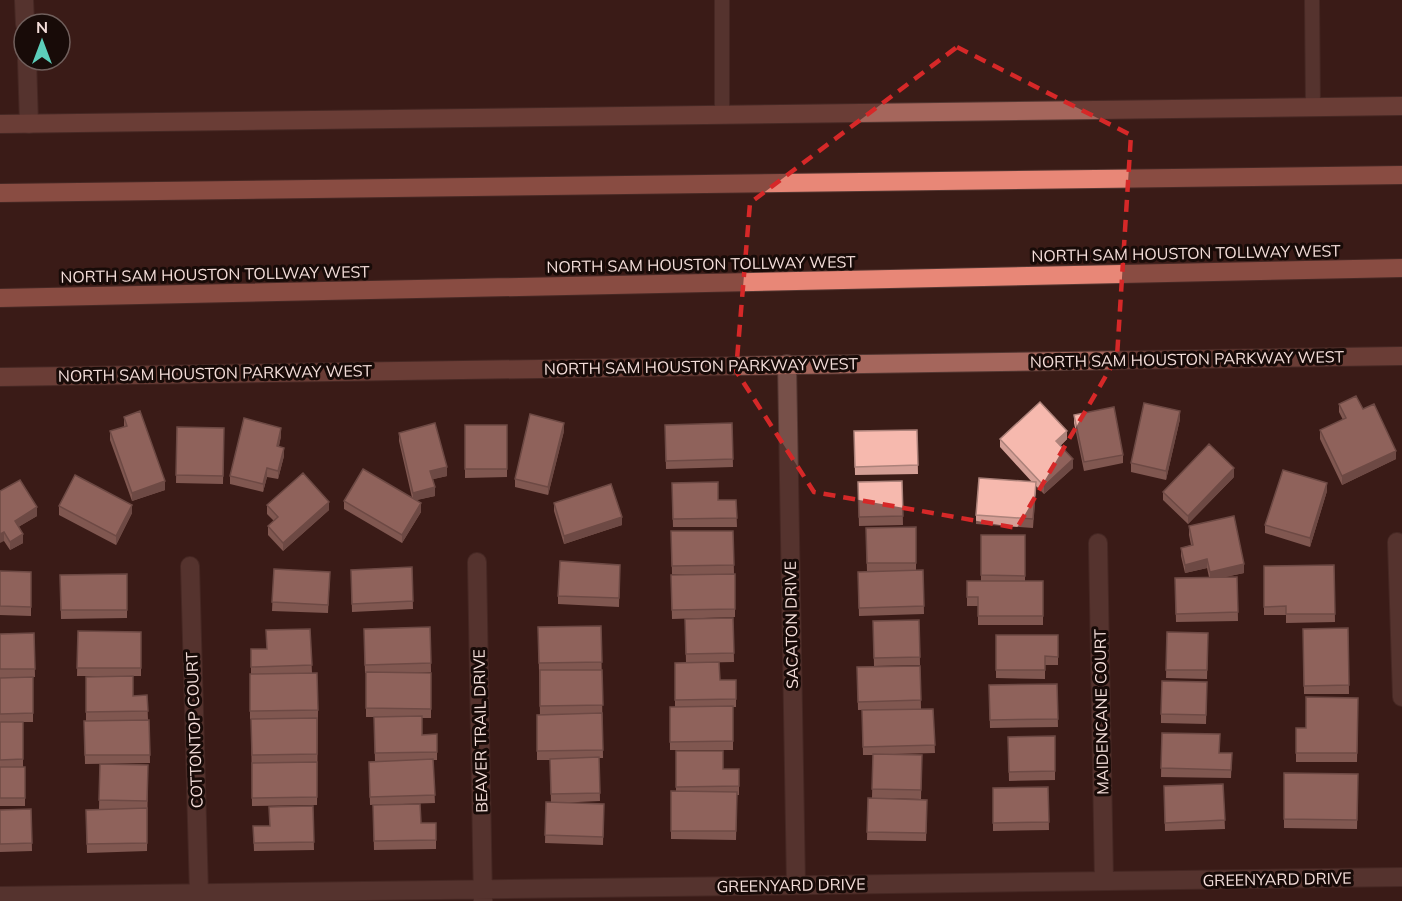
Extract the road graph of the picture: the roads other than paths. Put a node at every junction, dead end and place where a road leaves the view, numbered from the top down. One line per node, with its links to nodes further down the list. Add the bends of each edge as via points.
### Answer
1 (722, 0): 6 (lane)
2 (1312, 0): 5 (lane)
3 (27, 72): 8 (street)
4 (1402, 106): 5 (main road)
5 (1313, 108): 6 (main road)
6 (722, 116): 8 (main road)
7 (0, 124): 8 (main road)
8 (29, 124)
9 (1402, 175): 10 (highway)
10 (0, 193)
11 (1402, 268): 12 (highway, NORTH SAM HOUSTON TOLLWAY WEST)
12 (0, 298)
13 (1402, 356): 14 (main road, NORTH SAM HOUSTON PARKWAY WEST)
14 (787, 364): 15 (main road, NORTH SAM HOUSTON PARKWAY WEST); 23 (street, SACATON DRIVE)
15 (0, 377)
16 (1397, 542): 20 (street)
17 (1098, 543): 22 (street, MAIDENCANE COURT)
18 (477, 561): 25 (street, BEAVER TRAIL DRIVE)
19 (190, 566): 24 (street, COTTONTOP COURT)
20 (1402, 697)
21 (1402, 877): 22 (street, GREENYARD DRIVE)
22 (1104, 881): 23 (street, GREENYARD DRIVE)
23 (796, 885): 25 (street, GREENYARD DRIVE)
24 (199, 894): 25 (street, GREENYARD DRIVE); 26 (street, GREENYARD DRIVE)
25 (483, 895)
26 (0, 896)

